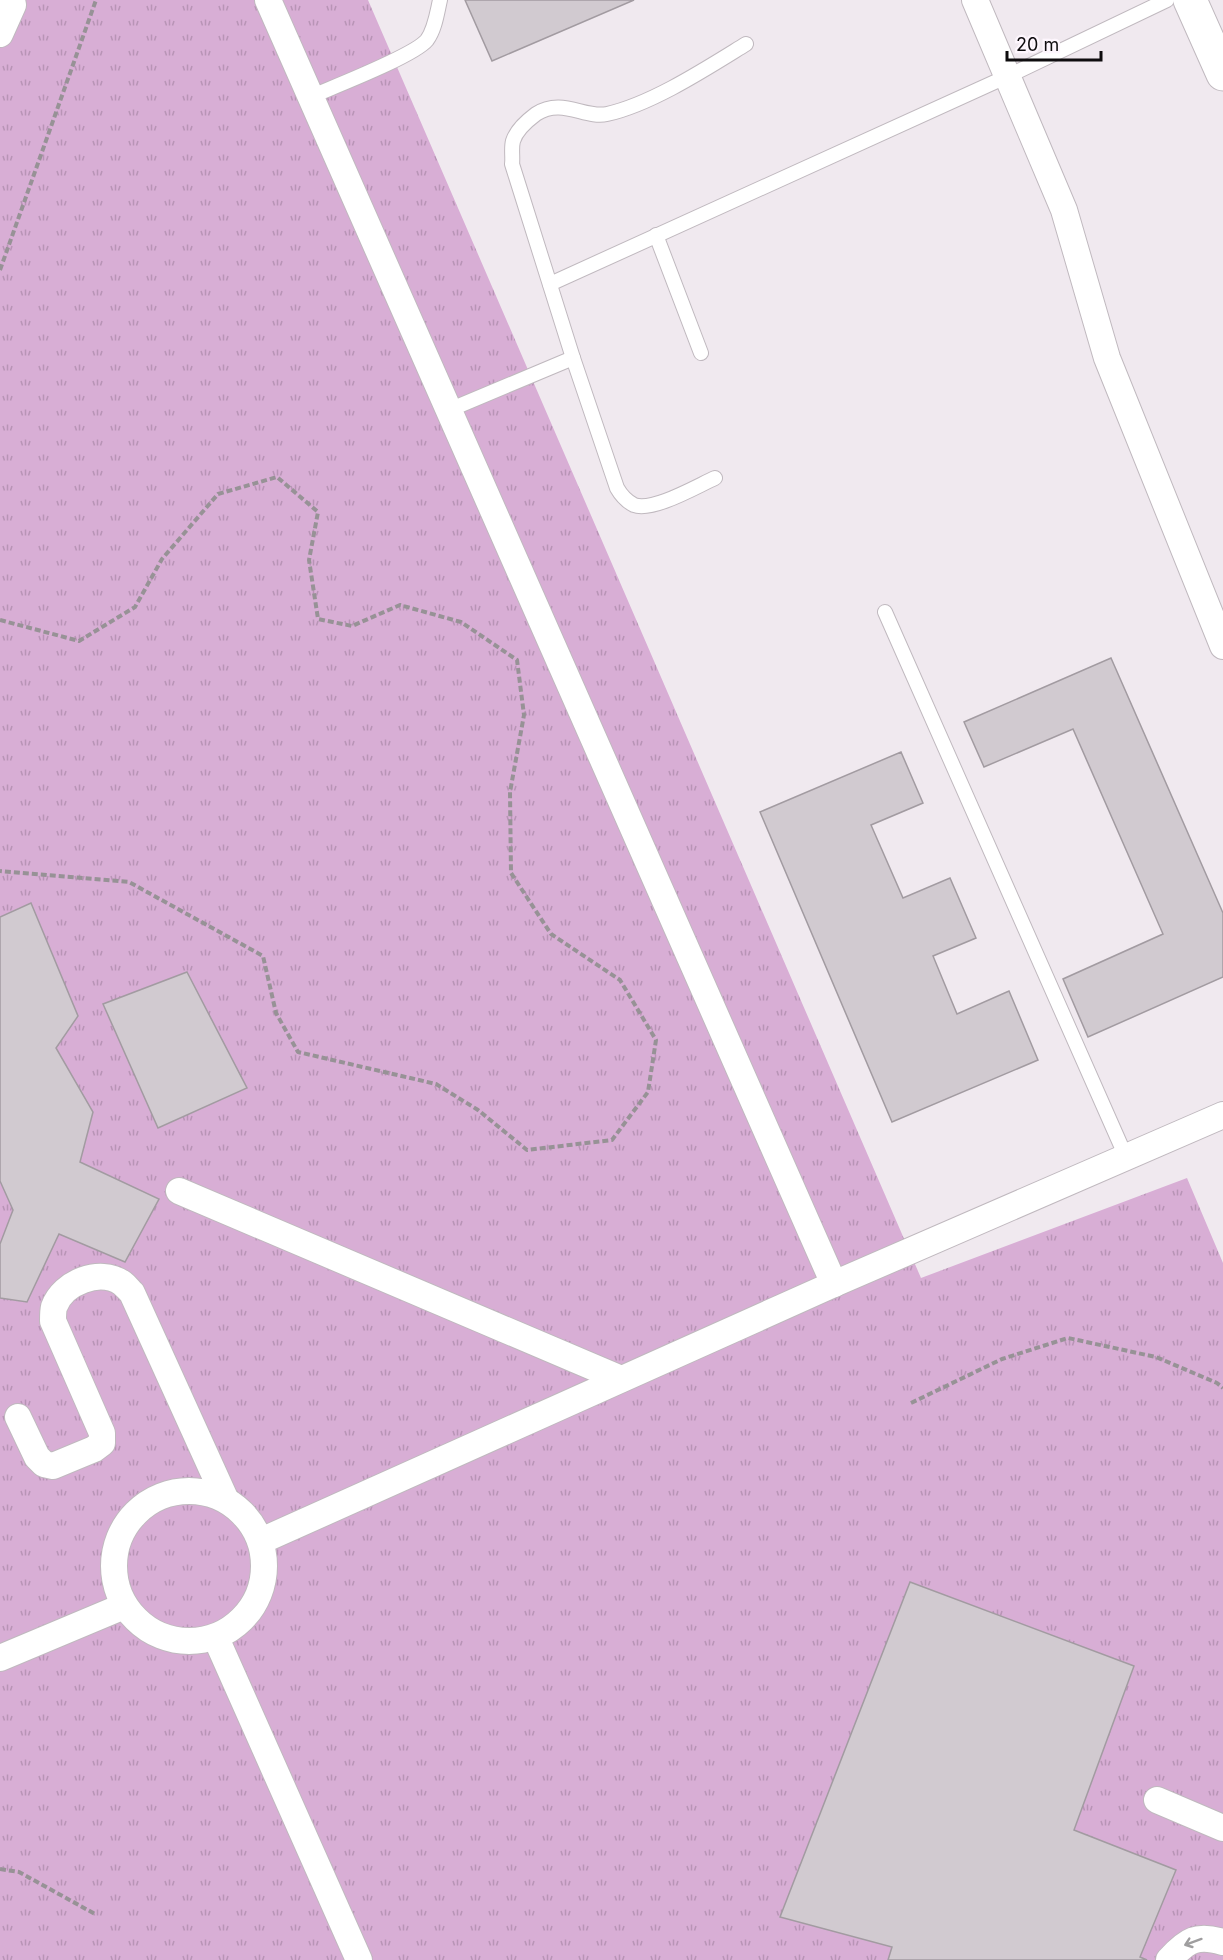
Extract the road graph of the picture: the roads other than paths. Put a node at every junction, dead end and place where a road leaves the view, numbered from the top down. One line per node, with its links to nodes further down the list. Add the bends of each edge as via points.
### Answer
1 (12, 0): 7 (street)
2 (268, 0): 11 (street)
3 (440, 0): 11 (lane, via 427,40 411,52)
4 (975, 0): 10 (street)
5 (1167, 0): 10 (lane)
6 (1190, 0): 9 (street)
7 (0, 34)
8 (746, 44): 13 (lane, via 692,77 605,115 555,107 524,124 513,141 513,164)
9 (1223, 74)
10 (1008, 76): 12 (lane); 19 (street, via 1064,210 1116,380)
11 (310, 97): 16 (street)
12 (656, 235): 13 (lane); 14 (lane)
13 (550, 284): 15 (lane)
14 (701, 352)
15 (573, 358): 16 (lane); 17 (lane, via 617,488 625,499 635,506 663,502)
16 (449, 410): 23 (street)
17 (715, 478)
18 (885, 612): 21 (lane)
19 (1223, 646)
20 (1223, 1115): 21 (street)
21 (1126, 1157): 23 (street)
22 (179, 1191): 24 (street)
23 (834, 1284): 24 (street)
24 (621, 1379): 27 (street)
25 (18, 1417): 26 (street, via 44,1464 53,1466 102,1443 102,1433 52,1321 54,1306 79,1281 94,1277 121,1282 132,1293)
26 (225, 1498): 27 (street, via 247,1516); 28 (street, via 198,1490 169,1492 144,1504 124,1525 114,1551 114,1579)
27 (261, 1541): 29 (street, via 264,1579 248,1615)
28 (124, 1606): 29 (street, via 149,1631 182,1642); 30 (street)
29 (216, 1638): 34 (street)
30 (0, 1658)
31 (1157, 1800): 32 (street)
32 (1223, 1828)
33 (1223, 1942): 35 (street, one-way to 35, via 1209,1938 1194,1940 1180,1947)
34 (359, 1960)
35 (1169, 1960)

